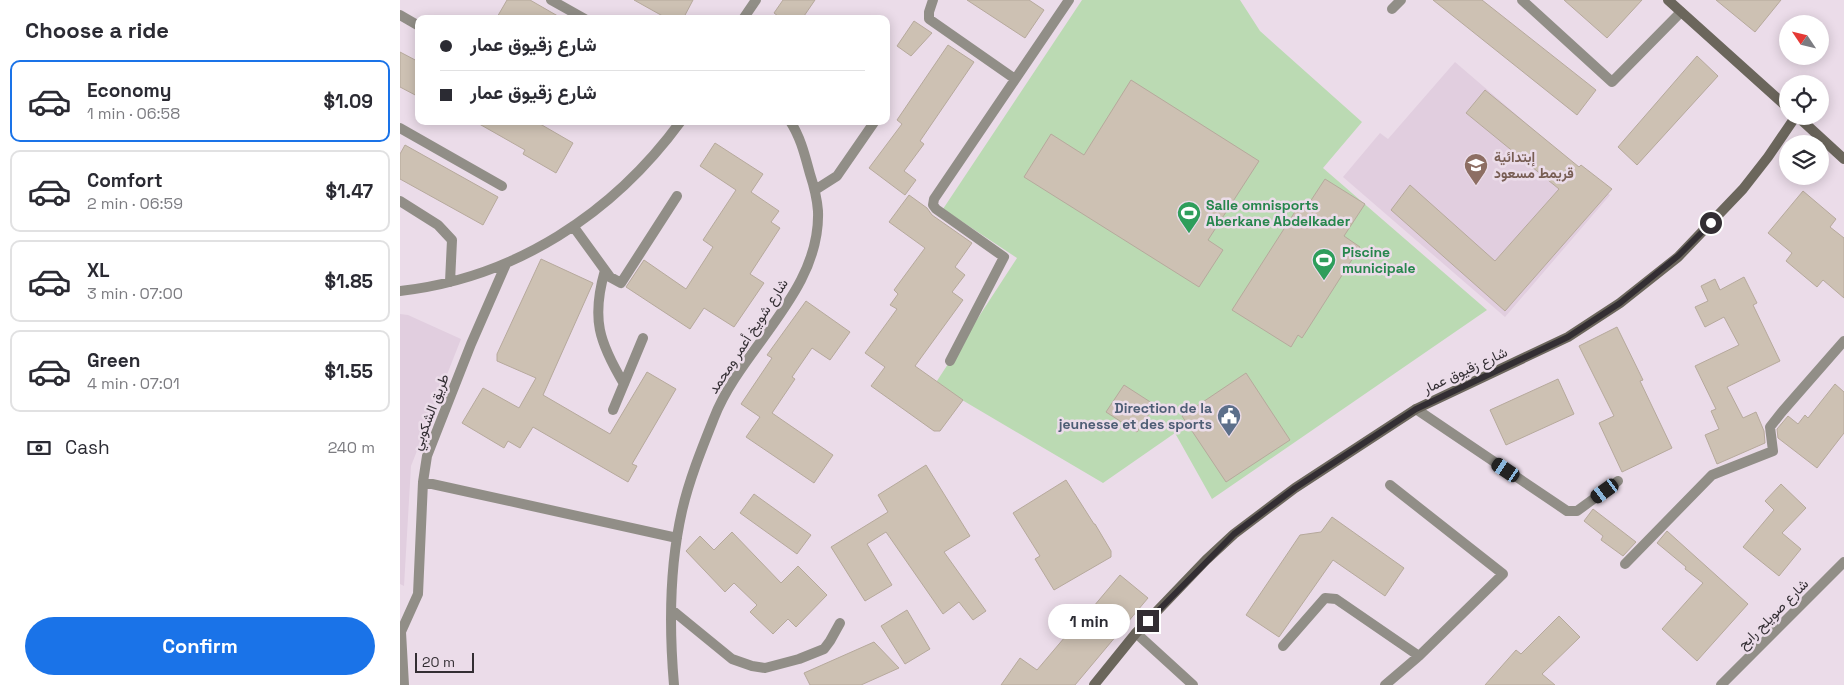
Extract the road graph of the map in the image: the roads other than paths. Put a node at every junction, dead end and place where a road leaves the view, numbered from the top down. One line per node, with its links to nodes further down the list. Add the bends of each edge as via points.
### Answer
1 (551, 0): 11 (street)
2 (756, 0): 12 (street)
3 (933, 0): 14 (street, via 928,15 930,19)
4 (1069, 0): 14 (street)
5 (1401, 0): 8 (street)
6 (1522, 0): 9 (street, via 1612,82)
7 (1668, 0): 9 (main road)
8 (1392, 9)
9 (1680, 12): 15 (main road)
10 (400, 15): 13 (street)
11 (578, 15)
12 (746, 15)
13 (415, 24)
14 (1015, 79): 34 (street, via 934,199 936,209 1004,257)
15 (1779, 100)
16 (678, 125): 27 (street, via 634,176)
17 (792, 125): 24 (street, شارع شويخ أعمر ومحمد)
18 (872, 125): 24 (street, via 836,176)
19 (1790, 125): 36 (main road, شارع زقيوق عمار, via 1753,176 1711,223 1678,256 1620,303 1568,337)
20 (1807, 125): 22 (main road)
21 (400, 128): 23 (street)
22 (1844, 159)
23 (502, 186)
24 (815, 190): 41 (street, شارع شويخ أعمر ومحمد, via 816,230 804,274 722,400 697,462)
25 (677, 196): 29 (street, via 621,283)
26 (400, 201): 30 (street, via 438,225 452,240)
27 (573, 226): 28 (street); 29 (street)
28 (506, 264): 30 (street); 39 (street, طريق الشكوبي, via 430,448)
29 (605, 270): 35 (street, via 598,298 601,340)
30 (450, 282): 31 (street)
31 (400, 292)
32 (643, 338): 35 (street)
33 (1844, 340): 43 (street, via 1770,428 1773,450 1712,475)
34 (950, 361)
35 (624, 384): 37 (street)
36 (1416, 409): 38 (street, via 1567,511 1578,511); 47 (main road, شارع زقيوق عمار, via 1295,488 1234,534)
37 (613, 410)
38 (1618, 481)
39 (423, 482): 41 (street); 46 (street, طريق الشكوبي, via 418,594)
40 (1390, 485): 49 (street, via 1503,574)
41 (677, 538): 44 (street, شارع شويخ أعمر ومحمد, via 672,565)
42 (1844, 562): 55 (street, شارع صويلح رابح)
43 (1625, 564)
44 (672, 610): 45 (street, via 732,659 765,668 824,648); 51 (street, شارع شويخ أعمر ومحمد)
45 (840, 623)
46 (400, 633): 50 (street)
47 (1136, 633): 52 (main road, شارع زقيوق عمار); 53 (street)
48 (1283, 646): 49 (street, via 1324,598 1330,597)
49 (1419, 656): 54 (street)
50 (404, 685)
51 (674, 685)
52 (1094, 685)
53 (1193, 685)
54 (1385, 685)
55 (1722, 685)

